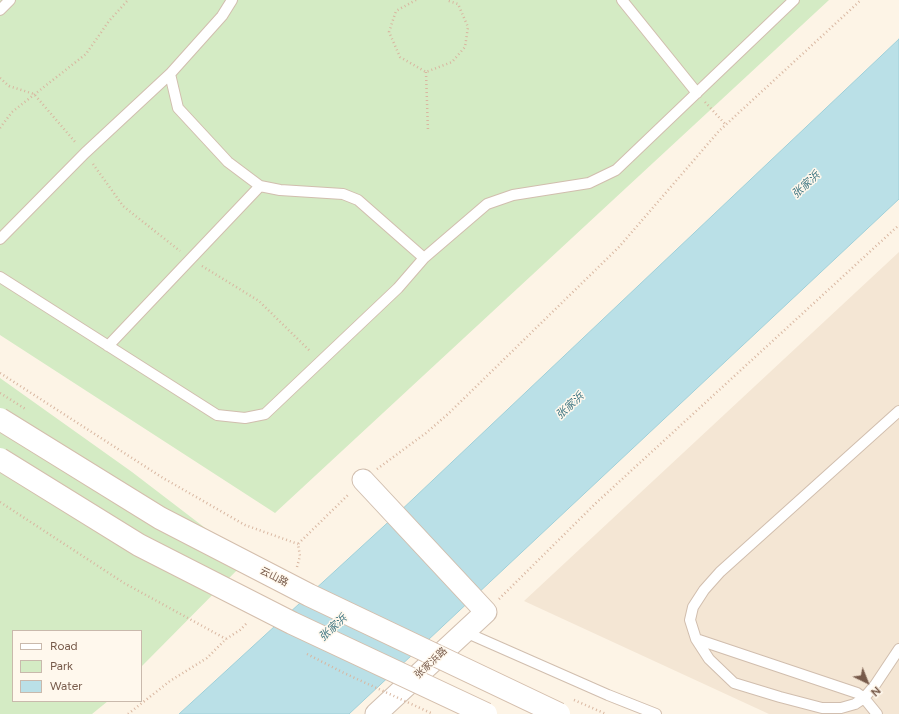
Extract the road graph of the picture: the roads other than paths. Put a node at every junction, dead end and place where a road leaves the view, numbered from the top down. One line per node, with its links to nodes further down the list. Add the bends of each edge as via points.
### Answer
1 (10, 0): 5 (lane)
2 (232, 0): 6 (lane, via 222,16)
3 (622, 0): 7 (lane)
4 (794, 0): 7 (lane)
5 (0, 10)
6 (170, 74): 8 (lane, via 178,108 228,162); 9 (lane, via 85,153)
7 (697, 93): 10 (lane, via 616,170 589,183 514,195 487,204)
8 (260, 186): 10 (lane, via 280,190 343,194 358,200); 12 (lane)
9 (0, 239)
10 (424, 258): 12 (lane, via 398,288 266,414 245,418 217,415)
11 (0, 277): 12 (lane)
12 (108, 346)
13 (899, 410): 18 (lane, via 709,584 692,606 690,620)
14 (0, 419): 21 (main road, 云山路, bridge, via 160,518 309,595)
15 (0, 459): 23 (main road, bridge, via 138,545 292,623)
16 (363, 480): 17 (street, 张家浜路, via 486,612)
17 (465, 632): 22 (street, 张家浜路); 24 (lane)
18 (696, 639): 20 (lane, via 857,693); 20 (lane, via 709,659 734,683 822,708 841,708)
19 (899, 649): 20 (lane)
20 (864, 698): 25 (lane)
21 (564, 706)
22 (378, 713)
23 (486, 714)
24 (656, 714)
25 (877, 714)

